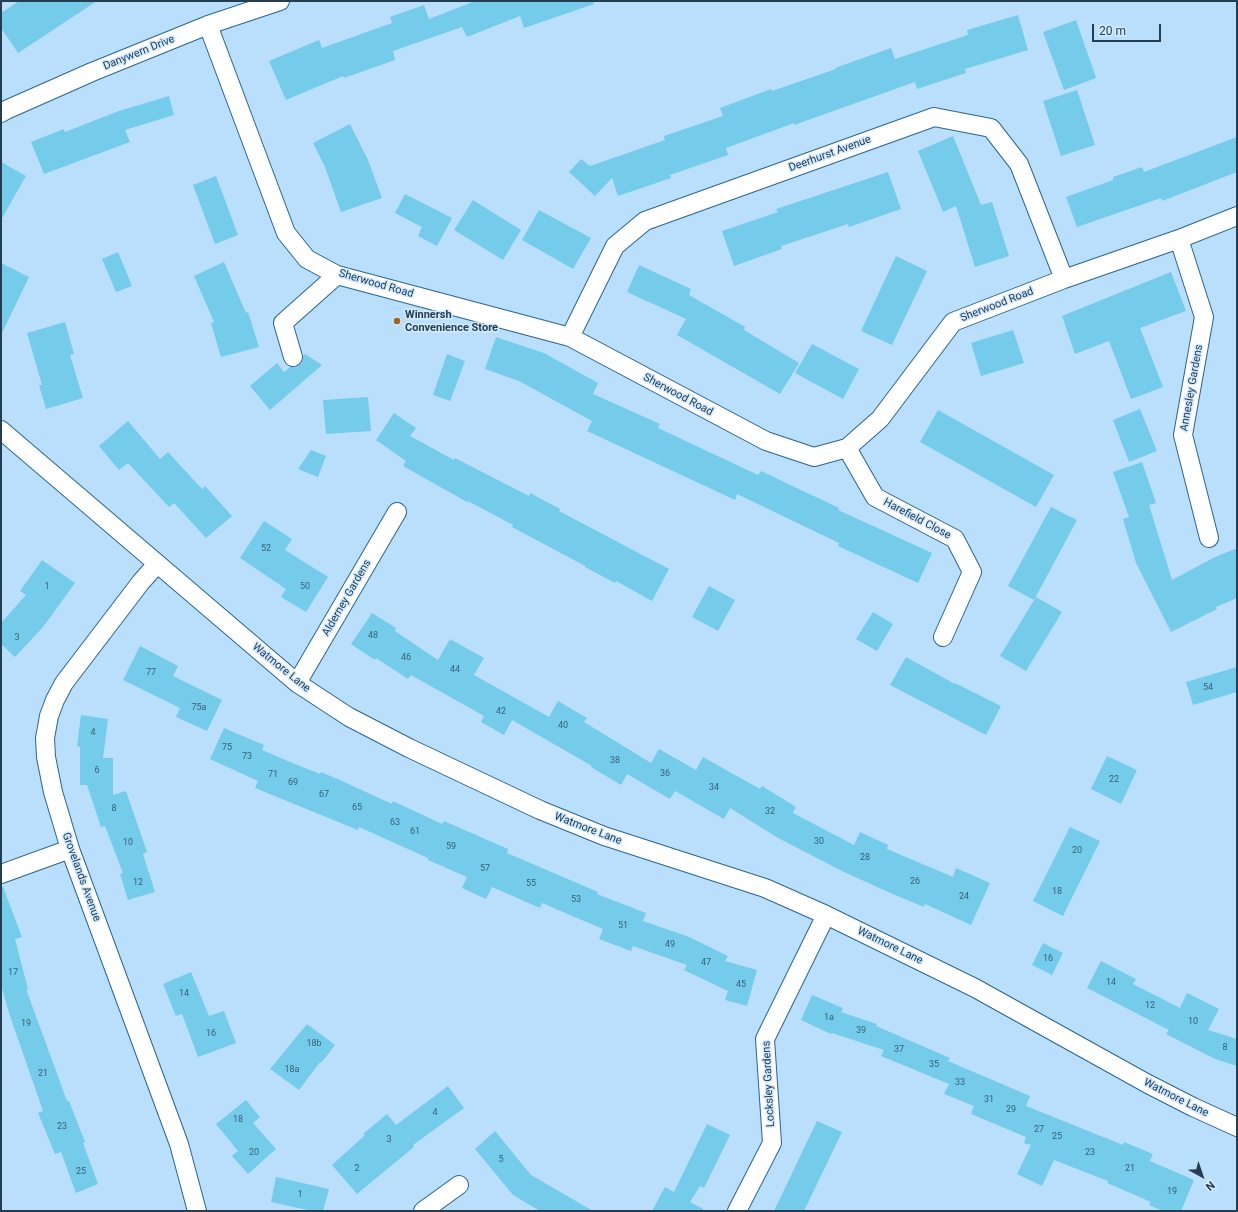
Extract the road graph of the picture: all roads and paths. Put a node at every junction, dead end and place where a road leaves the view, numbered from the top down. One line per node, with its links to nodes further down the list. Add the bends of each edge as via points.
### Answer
1 (280, 1): 2 (street, Danywern Drive)
2 (208, 26): 3 (street, Danywern Drive); 6 (street, Sherwood Road, via 286,233 307,259)
3 (3, 108)
4 (1237, 216): 5 (street, Sherwood Road)
5 (1179, 239): 7 (street, Sherwood Road); 13 (street, Annesley Gardens, via 1204,317 1183,434)
6 (337, 275): 8 (street, Sherwood Road); 9 (street, via 283,323)
7 (1064, 279): 8 (street, Deerhurst Avenue, via 1019,164 991,128 934,117 645,221 615,246); 11 (street, Sherwood Road, via 953,322 880,419)
8 (570, 337): 11 (street, Sherwood Road, via 766,441 814,457)
9 (293, 357)
10 (1, 430): 14 (street, Watmore Lane)
11 (847, 448): 15 (street, Harefield Close, via 875,497 955,539 972,572)
12 (397, 512): 16 (street, Alderney Gardens)
13 (1209, 538)
14 (158, 564): 16 (street, Watmore Lane); 17 (street, Grovelands Avenue, via 141,582 64,683 49,716 45,738 46,757 53,792)
15 (943, 636)
16 (297, 683): 19 (street, Watmore Lane, via 349,717 540,810 604,836 765,888)
17 (70, 849): 18 (street); 22 (street, Grovelands Avenue, via 179,1144)
18 (1, 874)
19 (826, 915): 20 (street, Watmore Lane, via 975,988 1148,1084); 24 (street, Locksley Gardens, via 765,1039 772,1144)
20 (1237, 1127)
21 (459, 1185): 23 (street)
22 (197, 1211)
23 (423, 1211)
24 (737, 1211)

